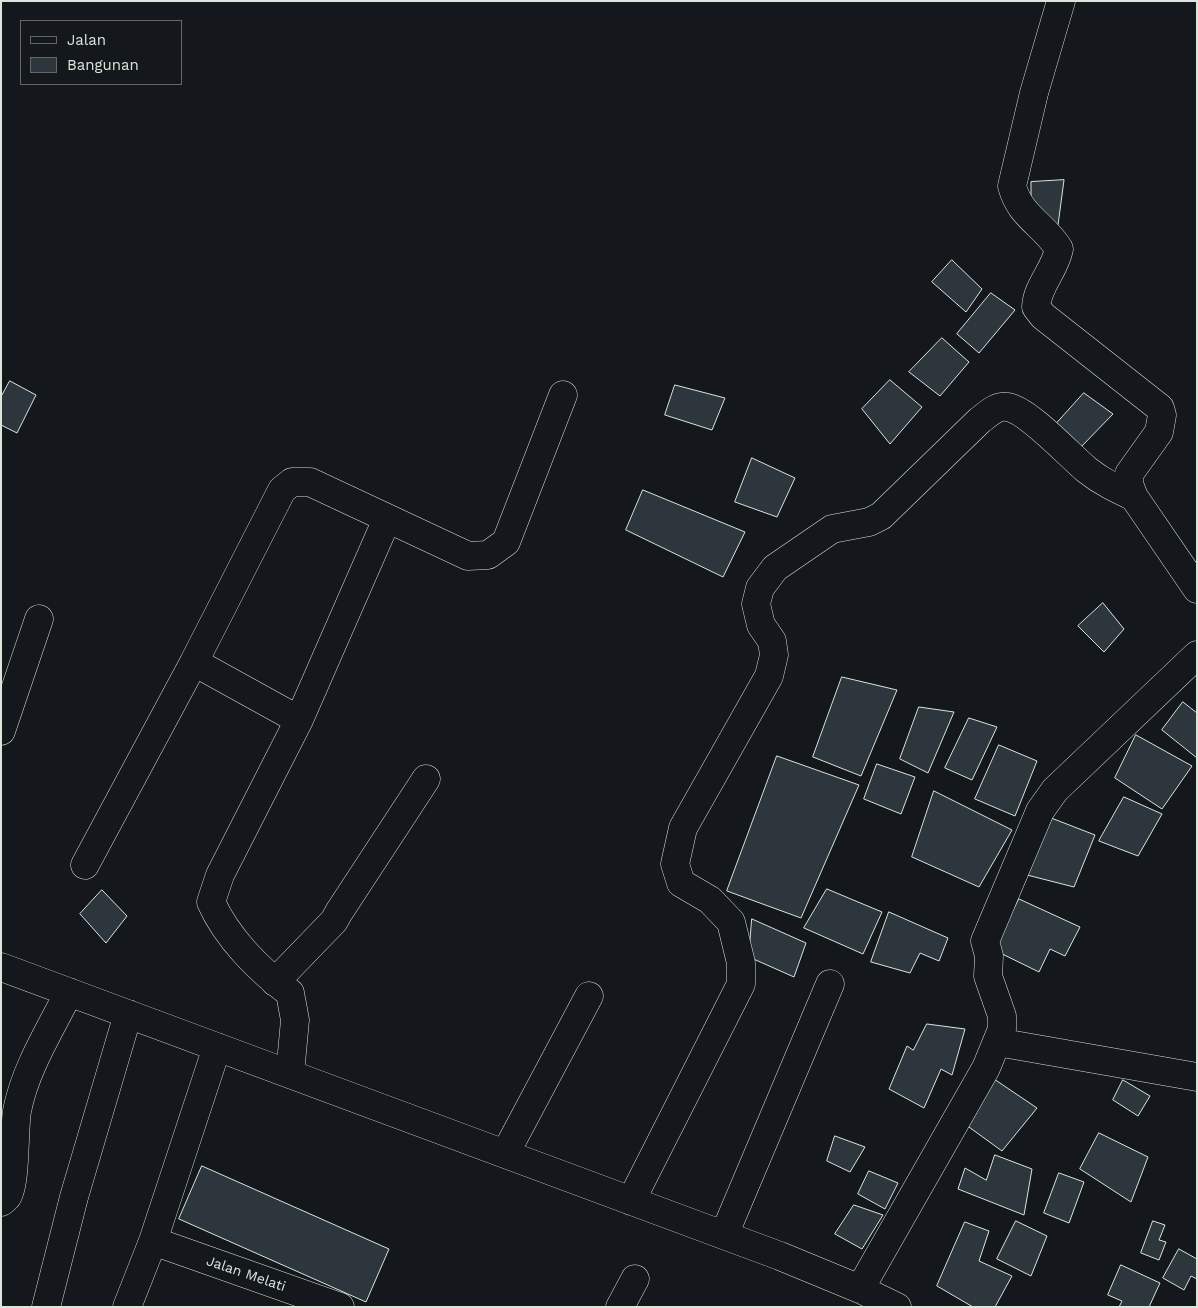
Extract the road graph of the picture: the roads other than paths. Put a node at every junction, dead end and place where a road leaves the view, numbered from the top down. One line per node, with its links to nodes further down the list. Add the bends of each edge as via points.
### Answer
1 (1061, 1): 3 (street, via 1012,186 1022,210 1059,249 1057,260 1036,297 1036,307 1043,316 1160,408 1159,432 1129,474)
2 (562, 395): 4 (street, via 506,542 488,555 468,556)
3 (1134, 497): 5 (street); 24 (street, via 1103,482 1021,411 1005,406 992,410 980,420 881,516 869,522 832,529 775,568 760,588 756,604 761,626 772,642 774,655 769,676 683,828 675,864 681,883 710,900 731,922 742,963 741,984)
4 (387, 519): 8 (street, via 310,482 292,482 282,490); 9 (street)
5 (1197, 589)
6 (39, 619): 10 (street)
7 (1197, 655): 19 (street, via 1054,790 1040,812 985,940 989,956 988,976 1002,1016 1002,1028)
8 (194, 662): 9 (street); 12 (street)
9 (299, 720): 14 (street, via 220,875 211,902 220,921)
10 (1, 731)
11 (426, 779): 14 (street, via 334,921)
12 (85, 865)
13 (1, 967): 16 (street)
14 (275, 982): 21 (street, via 290,993 295,1020)
15 (830, 984): 26 (street)
16 (69, 992): 18 (street); 25 (street, via 23,1089 17,1112 12,1184 8,1196)
17 (589, 996): 23 (street)
18 (128, 1014): 20 (street); 30 (street, via 74,1197)
19 (996, 1042): 22 (street); 29 (street, via 986,1068)
20 (217, 1047): 21 (street); 27 (street)
21 (290, 1074): 23 (street)
22 (1197, 1077)
23 (505, 1154): 24 (street)
24 (631, 1201): 26 (street)
25 (1, 1202)
26 (724, 1235): 29 (street)
27 (152, 1241): 31 (street); 32 (street, Jalan Melati)
28 (635, 1279): 33 (street)
29 (860, 1289): 34 (street)
30 (46, 1307)
31 (127, 1307)
32 (340, 1307)
33 (620, 1307)
34 (897, 1307)

